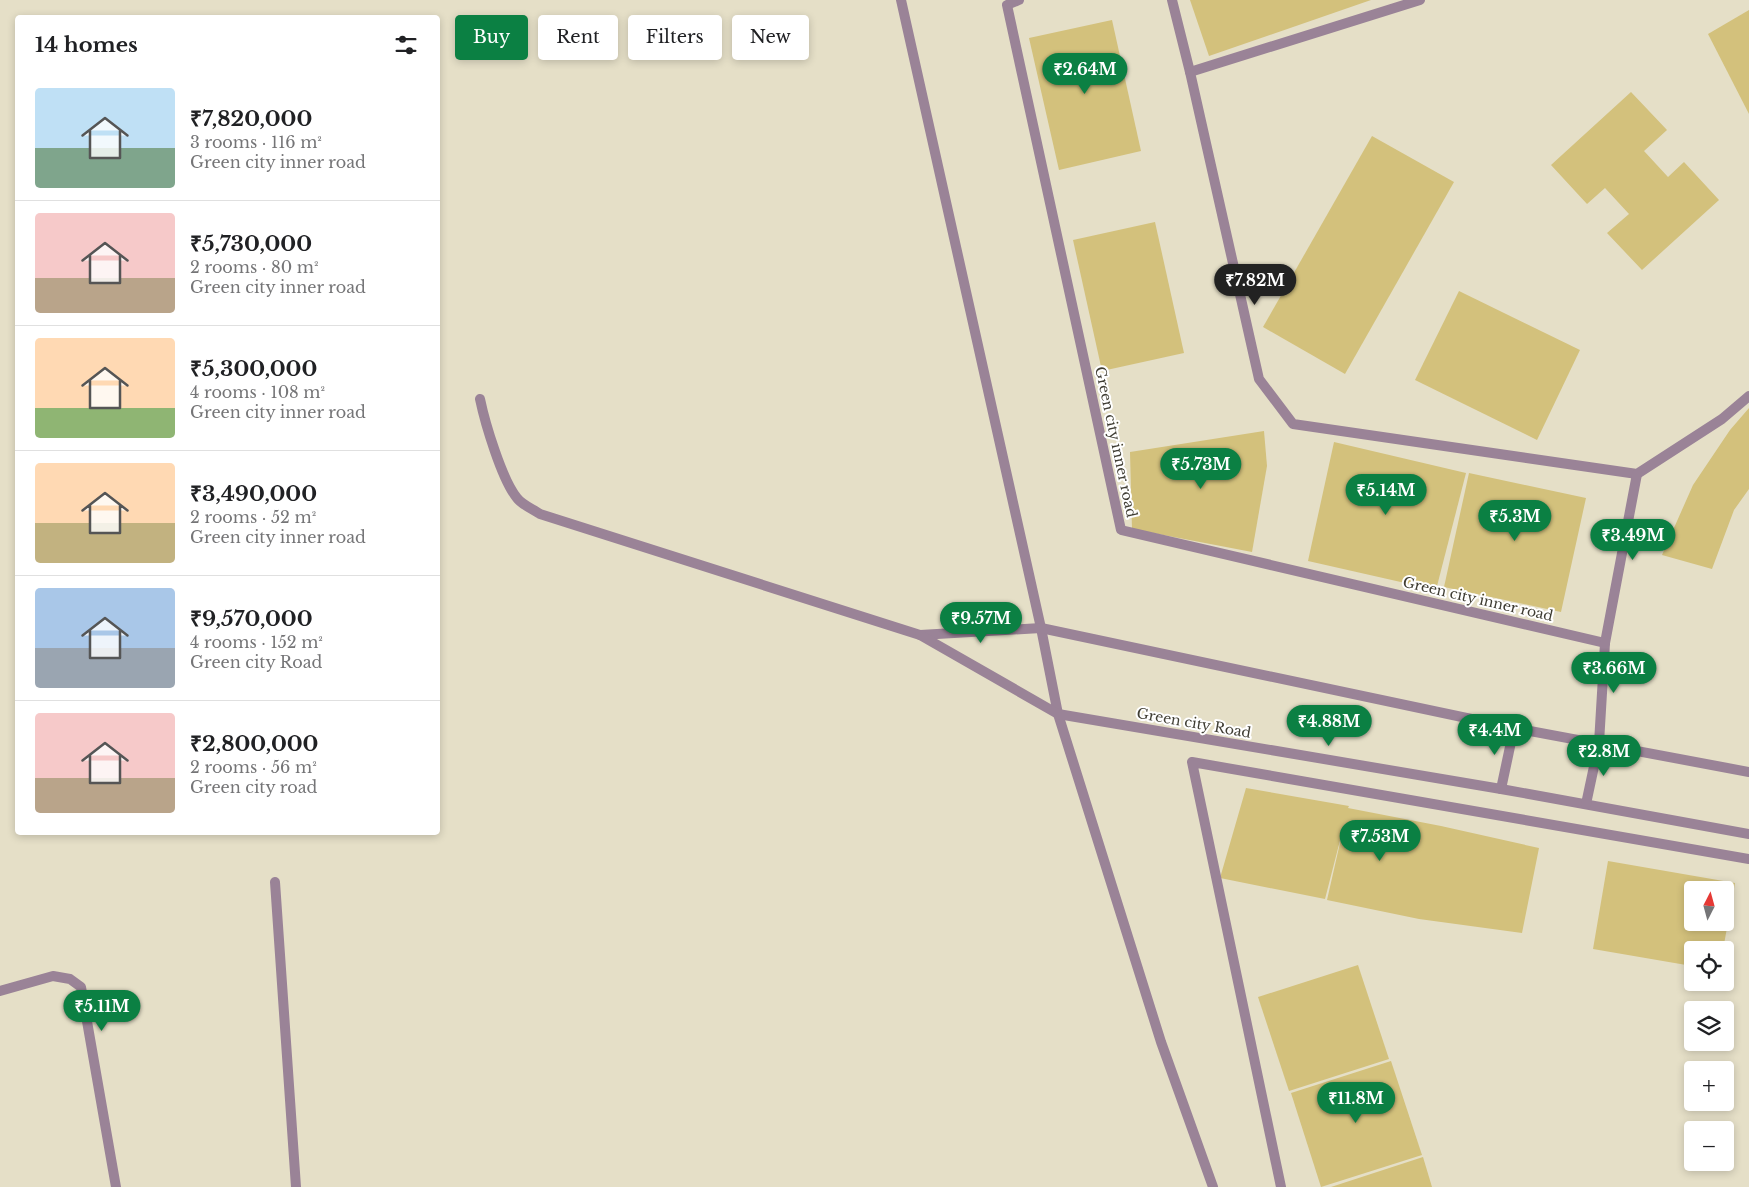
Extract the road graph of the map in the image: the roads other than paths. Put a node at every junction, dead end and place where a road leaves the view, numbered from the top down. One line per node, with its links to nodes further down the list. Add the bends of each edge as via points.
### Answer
1 (901, 0): 9 (street)
2 (1019, 0): 11 (street, Green city inner road, via 1008,5 1121,530)
3 (1172, 0): 5 (street)
4 (1420, 0): 5 (street)
5 (1190, 72): 8 (street, via 1259,379 1292,424)
6 (1749, 396): 8 (street, via 1722,419)
7 (480, 399): 10 (street, via 506,478 518,499 540,514)
8 (1637, 474): 11 (street)
9 (1041, 628): 10 (street); 12 (street); 13 (street)
10 (920, 634): 12 (street, Green city Road)
11 (1605, 643): 14 (street)
12 (1058, 714): 16 (street, Green city Road); 24 (street, via 1161,1042)
13 (1514, 728): 14 (street); 16 (street)
14 (1599, 744): 15 (street); 17 (street)
15 (1749, 772)
16 (1501, 789): 17 (street, Green city Road)
17 (1586, 804): 18 (street, Green city Road)
18 (1749, 834)
19 (1749, 859): 25 (street, via 1192,762)
20 (275, 882): 23 (street)
21 (0, 992): 22 (street, via 53,976 70,979 81,987)
22 (116, 1187)
23 (296, 1187)
24 (1213, 1187)
25 (1281, 1187)

